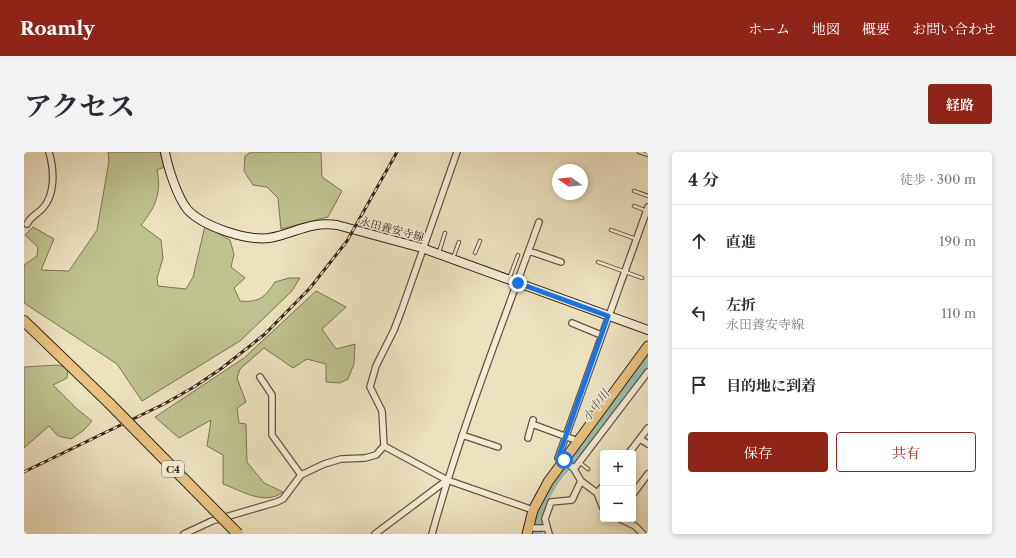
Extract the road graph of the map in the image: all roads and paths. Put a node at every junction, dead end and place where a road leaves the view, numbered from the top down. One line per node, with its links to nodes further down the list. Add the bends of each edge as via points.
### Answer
1 (49, 152): 11 (street, via 54,179 50,195)
2 (165, 152): 17 (street, 永田養安寺線, via 167,165 188,209 218,228 256,239 270,238 324,223)
3 (457, 152): 17 (street)
4 (639, 152): 5 (lane)
5 (648, 155)
6 (634, 191): 7 (lane)
7 (648, 196)
8 (634, 206): 9 (lane)
9 (647, 209): 14 (street)
10 (539, 222): 18 (street)
11 (27, 224)
12 (611, 230): 14 (lane)
13 (445, 233): 20 (lane)
14 (636, 239): 25 (street)
15 (480, 241): 19 (lane)
16 (459, 242): 22 (lane)
17 (422, 248): 20 (street, 永田養安寺線); 44 (street, via 402,309 376,366 370,387 382,411)
18 (529, 251): 23 (street); 28 (street)
19 (475, 253)
20 (438, 254): 22 (street, 永田養安寺線)
21 (518, 255): 27 (lane)
22 (453, 259): 27 (street, 永田養安寺線)
23 (561, 262)
24 (598, 262): 25 (lane)
25 (625, 271): 26 (lane); 29 (street)
26 (642, 278)
27 (509, 279): 28 (street, 永田養安寺線)
28 (518, 283): 29 (street, 永田養安寺線); 38 (street)
29 (608, 316): 32 (street, 永田養安寺線); 33 (street)
30 (24, 322): 66 (highway, C4, bridge, via 109,403)
31 (572, 323): 33 (street)
32 (648, 330)
33 (601, 335): 39 (street)
34 (648, 346): 42 (main road)
35 (648, 372): 48 (street)
36 (260, 377): 52 (street, via 272,395 272,435)
37 (648, 428): 41 (street)
38 (462, 435): 45 (street); 53 (street)
39 (566, 435): 40 (street, via 533,422); 42 (street); 47 (street, via 558,458)
40 (528, 438)
41 (640, 439): 43 (street); 46 (street)
42 (578, 441): 47 (main road)
43 (648, 444)
44 (384, 446): 52 (street, via 376,455 341,459); 53 (street)
45 (498, 447)
46 (631, 450)
47 (563, 461): 49 (street); 61 (main road, via 544,487)
48 (579, 462): 49 (street); 50 (lane)
49 (574, 469): 54 (street)
50 (588, 469)
51 (648, 474): 55 (street)
52 (301, 475): 65 (street, via 283,499 212,521)
53 (446, 480): 61 (street); 67 (street); 68 (street)
54 (581, 481): 59 (street); 63 (street, via 572,500 551,502 545,518)
55 (643, 481): 56 (street); 58 (street)
56 (648, 485)
57 (600, 490): 59 (street)
58 (636, 490)
59 (597, 493): 60 (street)
60 (600, 500)
61 (533, 510): 64 (main road)
62 (626, 522): 70 (street)
63 (546, 528): 64 (street); 69 (street)
64 (527, 531)
65 (184, 534)
66 (238, 534)
67 (375, 534)
68 (432, 534)
69 (549, 534)
70 (644, 534)

